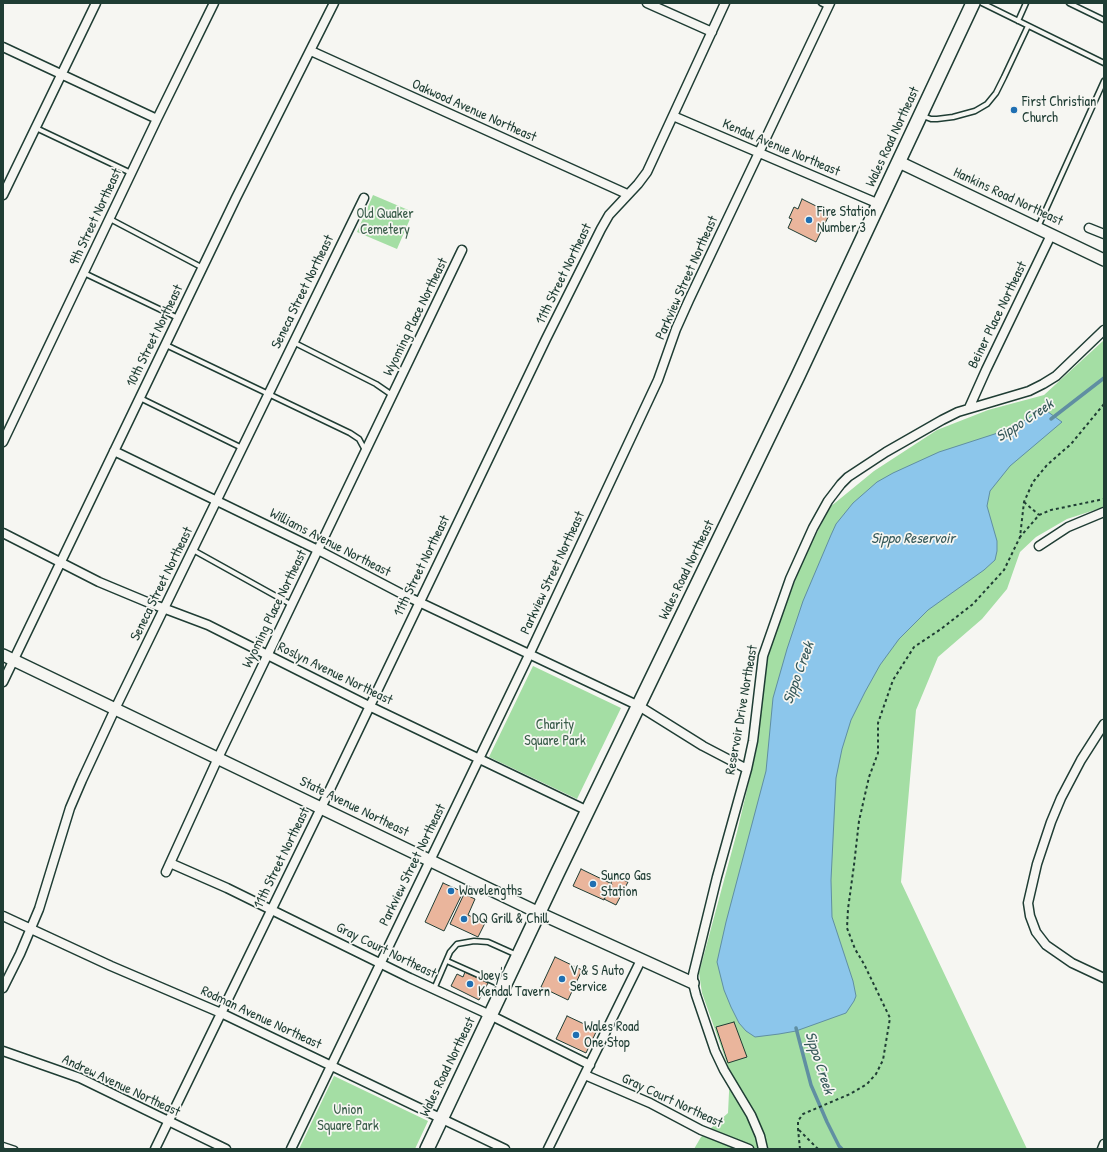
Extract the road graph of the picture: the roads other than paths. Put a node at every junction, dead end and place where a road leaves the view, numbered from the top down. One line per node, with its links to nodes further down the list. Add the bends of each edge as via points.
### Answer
1 (96, 3): 19 (street)
2 (214, 3): 23 (street, 9th Street Northeast)
3 (334, 3): 16 (street, 10th Street Northeast)
4 (647, 3): 14 (street)
5 (725, 3): 14 (street, 11th Street Northeast)
6 (973, 3): 21 (main road, Wales Road Northeast)
7 (982, 3): 12 (lane)
8 (1026, 3): 12 (lane)
9 (1069, 3): 11 (lane)
10 (827, 4): 25 (street, Parkview Street Northeast)
11 (1104, 20)
12 (1018, 21): 13 (lane)
13 (1028, 26): 18 (lane); 21 (lane, via 998,90 989,102 972,112 943,119 931,119)
14 (712, 32): 22 (street, 11th Street Northeast)
15 (3, 47): 19 (street)
16 (311, 51): 28 (street, Oakwood Avenue Northeast); 39 (street, 10th Street Northeast)
17 (1104, 56): 18 (lane)
18 (1103, 62)
19 (62, 74): 23 (street); 24 (street)
20 (1104, 81): 33 (lane)
21 (921, 115): 26 (main road, Wales Road Northeast)
22 (673, 116): 25 (street, Kendal Avenue Northeast); 28 (street, 11th Street Northeast, via 646,172)
23 (157, 119): 27 (street, 9th Street Northeast)
24 (36, 128): 27 (lane); 29 (street)
25 (758, 152): 31 (street, Kendal Avenue Northeast); 64 (street, Parkview Street Northeast, via 689,300 658,380)
26 (899, 162): 31 (main road, Wales Road Northeast); 33 (street, Hankins Road Northeast)
27 (132, 173): 32 (street, 9th Street Northeast)
28 (627, 194): 60 (street, 11th Street Northeast, via 601,229)
29 (3, 195)
30 (364, 198): 43 (street, Seneca Street Northeast)
31 (879, 204): 69 (main road, Wales Road Northeast)
32 (110, 219): 39 (lane); 40 (street, 9th Street Northeast)
33 (1038, 228): 36 (street, Hankins Road Northeast)
34 (1089, 228): 35 (street)
35 (1104, 234)
36 (1051, 235): 38 (street, Hankins Road Northeast); 48 (street, Beiner Place Northeast)
37 (462, 250): 46 (street, Wyoming Place Northeast)
38 (1104, 260)
39 (203, 268): 41 (street, 10th Street Northeast)
40 (84, 273): 41 (lane); 49 (street, 9th Street Northeast)
41 (179, 318): 44 (street, 10th Street Northeast)
42 (1104, 330): 48 (street, Reservoir Drive Northeast, via 1066,367 1043,384 1029,391)
43 (293, 342): 45 (street, Seneca Street Northeast); 46 (lane)
44 (166, 345): 45 (lane); 47 (street, 10th Street Northeast)
45 (268, 393): 50 (street, Seneca Street Northeast); 51 (lane, via 350,433 359,439)
46 (393, 395): 51 (street, Wyoming Place Northeast)
47 (140, 398): 50 (lane); 52 (street, 10th Street Northeast)
48 (969, 408): 74 (street, Reservoir Drive Northeast, via 942,420 855,471 828,501 800,556 763,656 753,741)
49 (3, 442)
50 (242, 448): 53 (street, Seneca Street Northeast)
51 (366, 450): 58 (street, Wyoming Place Northeast)
52 (114, 451): 53 (street, Williams Avenue Northeast); 59 (street, 10th Street Northeast)
53 (216, 500): 57 (street, Seneca Street Northeast); 58 (street, Williams Avenue Northeast)
54 (1104, 512): 56 (street, via 1068,527)
55 (3, 533): 59 (street, Roslyn Avenue Northeast)
56 (1039, 546)
57 (192, 550): 61 (lane); 62 (street, Seneca Street Northeast)
58 (318, 550): 60 (street, Williams Avenue Northeast); 61 (street, Wyoming Place Northeast)
59 (60, 563): 62 (street, Roslyn Avenue Northeast); 66 (street, 10th Street Northeast)
60 (419, 602): 64 (street, Williams Avenue Northeast); 68 (street, 11th Street Northeast)
61 (292, 605): 65 (street, Wyoming Place Northeast)
62 (164, 608): 65 (street, Roslyn Avenue Northeast, via 208,625); 70 (street, Seneca Street Northeast)
63 (3, 655): 66 (street, State Avenue Northeast)
64 (529, 655): 69 (street, Williams Avenue Northeast); 73 (street, Parkview Street Northeast)
65 (268, 656): 68 (street, Roslyn Avenue Northeast); 72 (street, Wyoming Place Northeast)
66 (14, 660): 67 (street, 10th Street Northeast); 70 (street, State Avenue Northeast)
67 (3, 682)
68 (369, 706): 73 (street, Roslyn Avenue Northeast); 75 (street, 11th Street Northeast)
69 (639, 706): 74 (street, Williams Avenue Northeast, via 703,746); 76 (main road, Wales Road Northeast)
70 (115, 709): 72 (street, State Avenue Northeast); 83 (street, Seneca Street Northeast, via 70,808)
71 (1104, 724): 88 (street, via 1060,798 1036,864 1028,903 1036,932 1046,945 1072,963)
72 (218, 758): 75 (street, State Avenue Northeast); 78 (street, Wyoming Place Northeast)
73 (479, 758): 76 (street, Roslyn Avenue Northeast); 77 (street, Parkview Street Northeast)
74 (747, 769): 89 (street, Reservoir Drive Northeast, via 697,957)
75 (321, 808): 77 (street, State Avenue Northeast); 80 (street, 11th Street Northeast)
76 (588, 811): 81 (main road, Wales Road Northeast)
77 (430, 860): 81 (street, State Avenue Northeast); 87 (street, Parkview Street Northeast)
78 (170, 864): 79 (street, Wyoming Place Northeast); 80 (street, Gray Court Northeast)
79 (166, 872)
80 (271, 910): 87 (street, Gray Court Northeast); 93 (street, 11th Street Northeast)
81 (539, 913): 84 (main road, Wales Road Northeast); 85 (street, State Avenue Northeast)
82 (3, 916): 83 (street, Rodman Avenue Northeast)
83 (31, 929): 91 (street, Seneca Street Northeast); 93 (street, Rodman Avenue Northeast)
84 (519, 956): 86 (lane, via 488,942 474,941 457,944); 90 (main road, Wales Road Northeast)
85 (641, 960): 89 (street, State Avenue Northeast); 96 (street)
86 (447, 961): 90 (lane); 92 (lane)
87 (380, 963): 92 (street, Gray Court Northeast); 97 (street, Parkview Street Northeast)
88 (1104, 978)
89 (694, 983): 112 (street, Reservoir Drive Northeast, via 715,1051 751,1115)
90 (504, 987): 94 (main road, Wales Road Northeast)
91 (3, 988)
92 (434, 989): 94 (street, Gray Court Northeast)
93 (221, 1013): 97 (street, Rodman Avenue Northeast); 100 (street, 11th Street Northeast)
94 (490, 1015): 96 (street, Gray Court Northeast); 99 (main road, Wales Road Northeast)
95 (3, 1051): 100 (street, Andrew Avenue Northeast, via 80,1078)
96 (590, 1065): 98 (street)
97 (330, 1066): 99 (street, Rodman Avenue Northeast); 107 (street, Parkview Street Northeast)
98 (585, 1075): 103 (street, Gray Court Northeast, via 650,1103); 110 (street)
99 (441, 1119): 108 (main road, Wales Road Northeast); 109 (street, Rodman Avenue Northeast)
100 (168, 1122): 105 (street, 11th Street Northeast); 106 (street, Andrew Avenue Northeast)
101 (1104, 1144): 113 (street)
102 (3, 1145): 104 (lane)
103 (740, 1148): 111 (street, Gray Court Northeast)
104 (15, 1149)
105 (155, 1149)
106 (226, 1149)
107 (291, 1149)
108 (427, 1149)
109 (505, 1149)
110 (548, 1149)
111 (749, 1149)
112 (763, 1149)
113 (1102, 1149)

